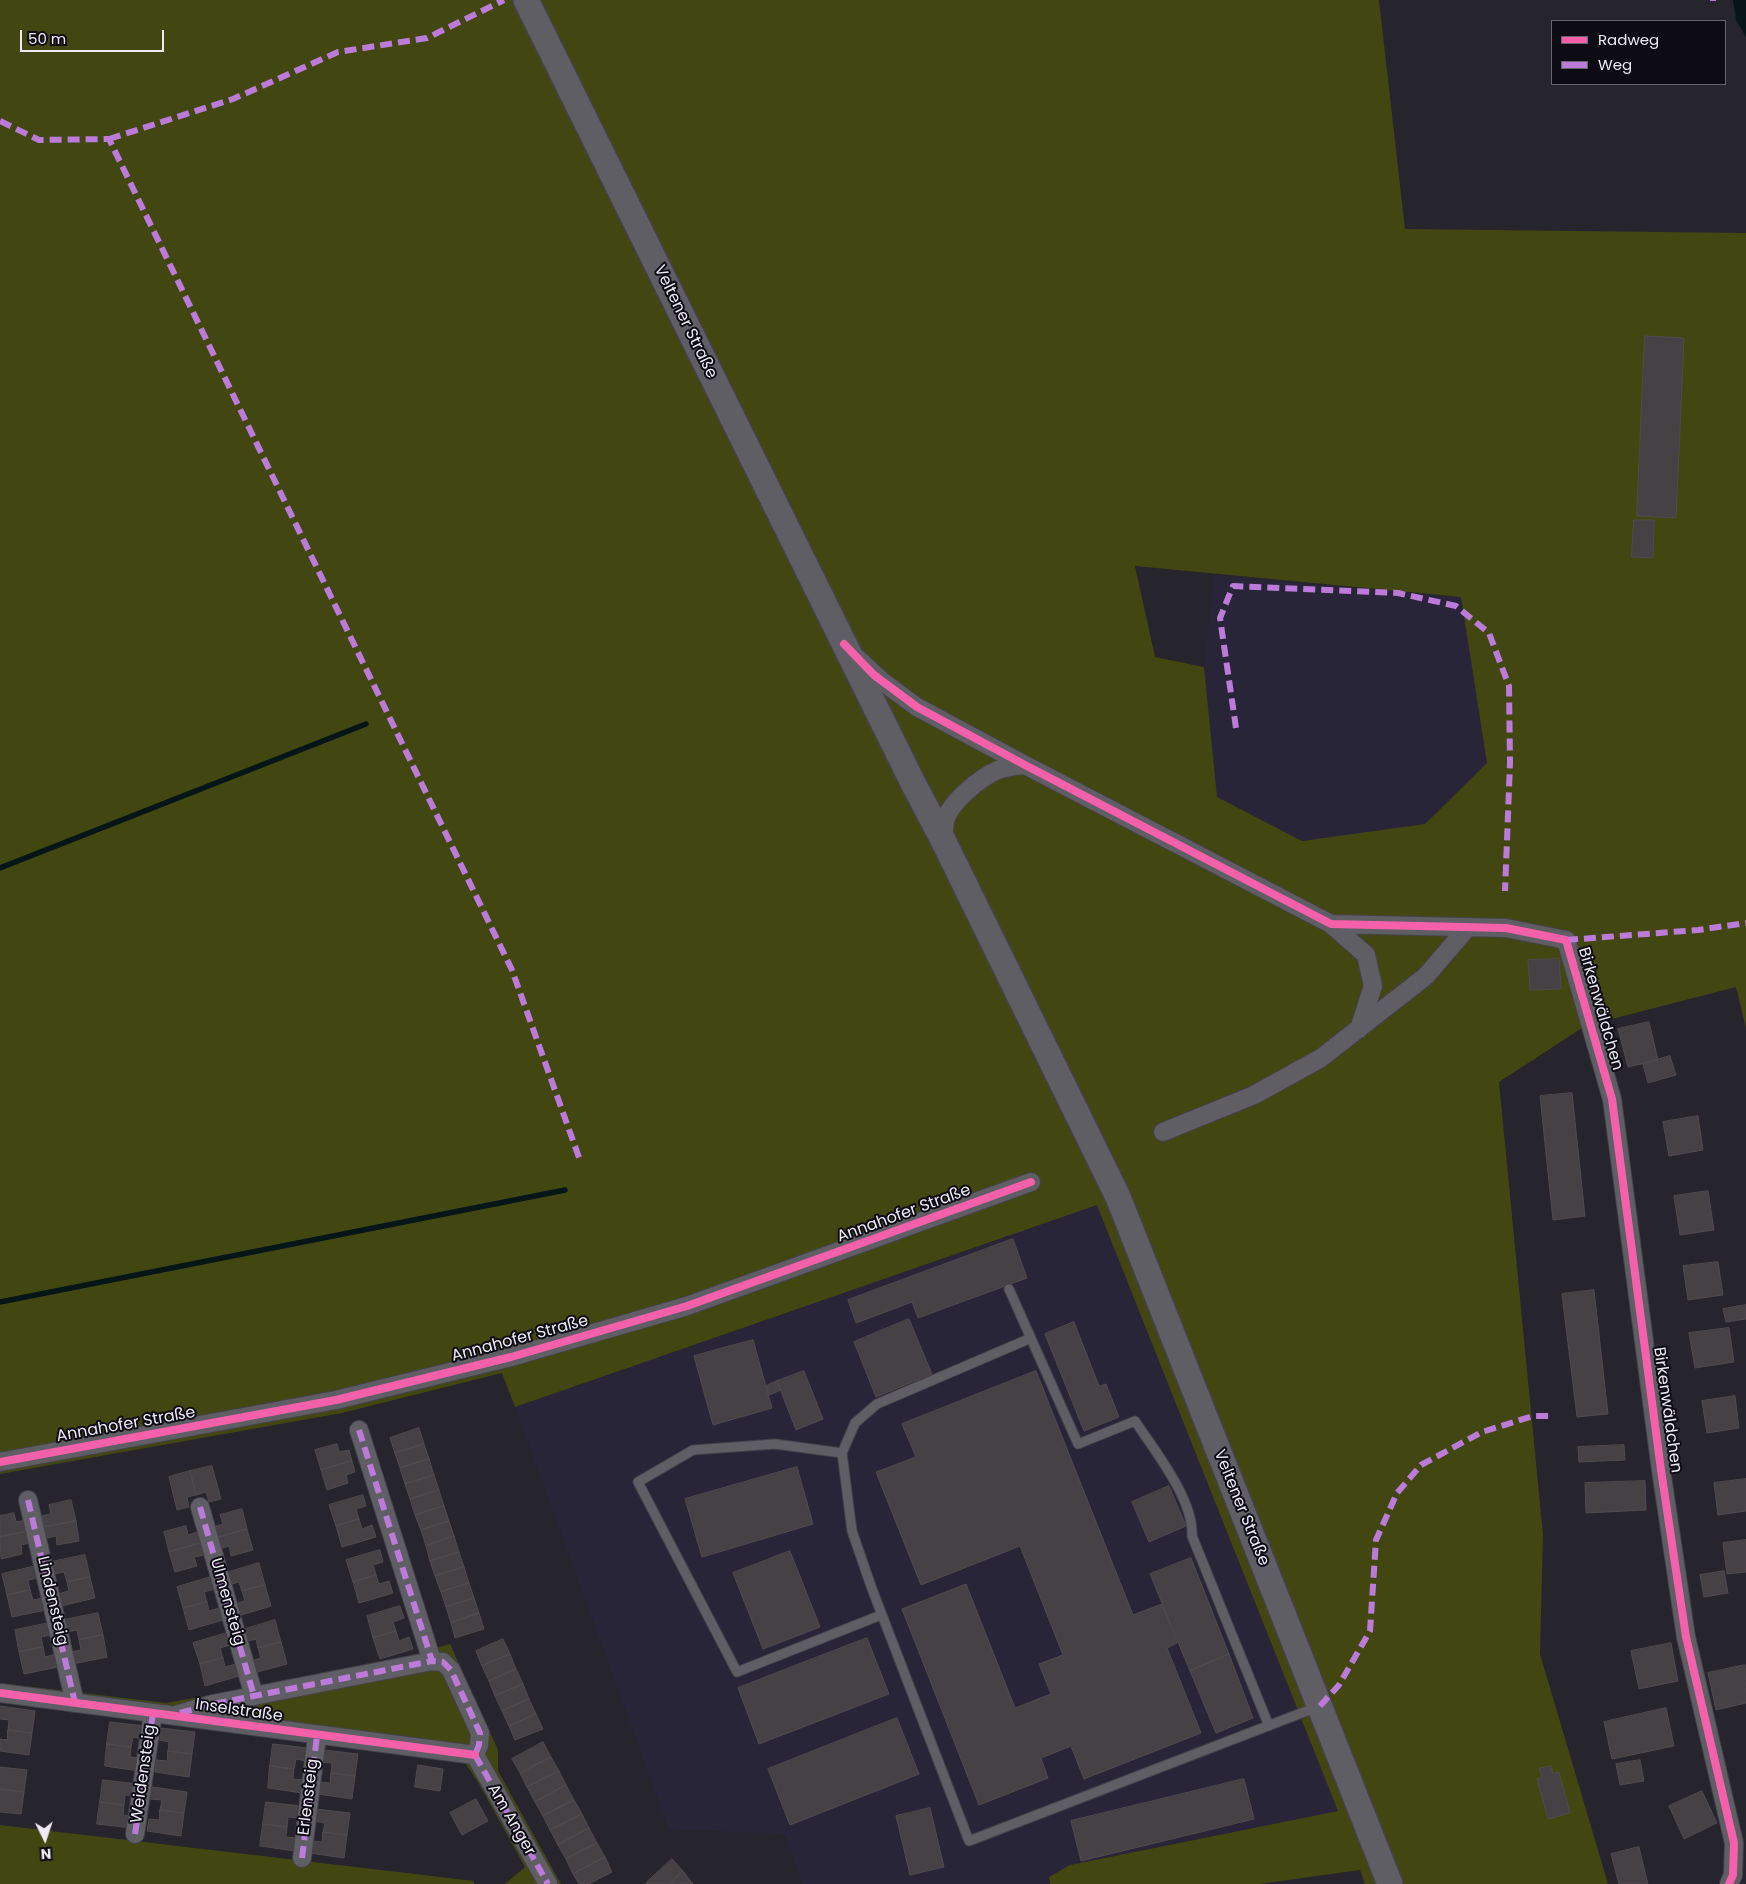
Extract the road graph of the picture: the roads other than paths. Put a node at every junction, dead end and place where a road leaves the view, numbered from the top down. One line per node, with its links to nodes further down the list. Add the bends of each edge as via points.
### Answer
1 (526, 0): 2 (main road, Veltener Straße)
2 (844, 644): 3 (street, via 878,679 918,707); 4 (main road, Veltener Straße)
3 (1025, 765): 4 (street, via 998,770 972,786 948,814); 5 (street)
4 (944, 840): 22 (main road, Veltener Straße, via 1118,1197)
5 (1331, 924): 6 (street); 7 (street, via 1366,955 1373,986)
6 (1468, 928): 7 (street, via 1426,976); 30 (street, Birkenwäldchen, via 1506,928 1566,940 1612,1100 1686,1637 1734,1843)
7 (1359, 1029): 8 (street, via 1321,1058 1254,1095)
8 (1163, 1132)
9 (1031, 1182): 14 (street, Annahofer Straße, via 687,1306 511,1357 336,1400)
10 (1009, 1289): 11 (lane)
11 (1031, 1338): 13 (lane, via 877,1404 855,1423); 25 (lane, via 1078,1444 1135,1421 1171,1473 1193,1524 1192,1536)
12 (359, 1430): 18 (street)
13 (842, 1453): 17 (lane, via 852,1531); 17 (lane, via 775,1444 693,1450 638,1482 737,1672)
14 (0, 1462)
15 (28, 1500): 21 (street, Lindensteig)
16 (200, 1507): 20 (street, Ulmensteig)
17 (881, 1615): 25 (lane, via 969,1841)
18 (432, 1660): 20 (street, Inselstraße); 27 (street, via 443,1662 451,1670 480,1733)
19 (0, 1694): 21 (street, Inselstraße)
20 (254, 1696): 24 (street, Inselstraße)
21 (75, 1703): 23 (street, Inselstraße)
22 (1320, 1706): 25 (lane); 32 (main road, Veltener Straße)
23 (153, 1713): 24 (street, Inselstraße); 28 (street, Weidensteig)
24 (173, 1716): 26 (street, Inselstraße)
25 (1269, 1726)
26 (317, 1736): 27 (street, Inselstraße); 29 (street, Erlensteig)
27 (475, 1756): 31 (street, Am Anger)
28 (136, 1834)
29 (302, 1858)
30 (1736, 1879)
31 (548, 1884)
32 (1390, 1884)

